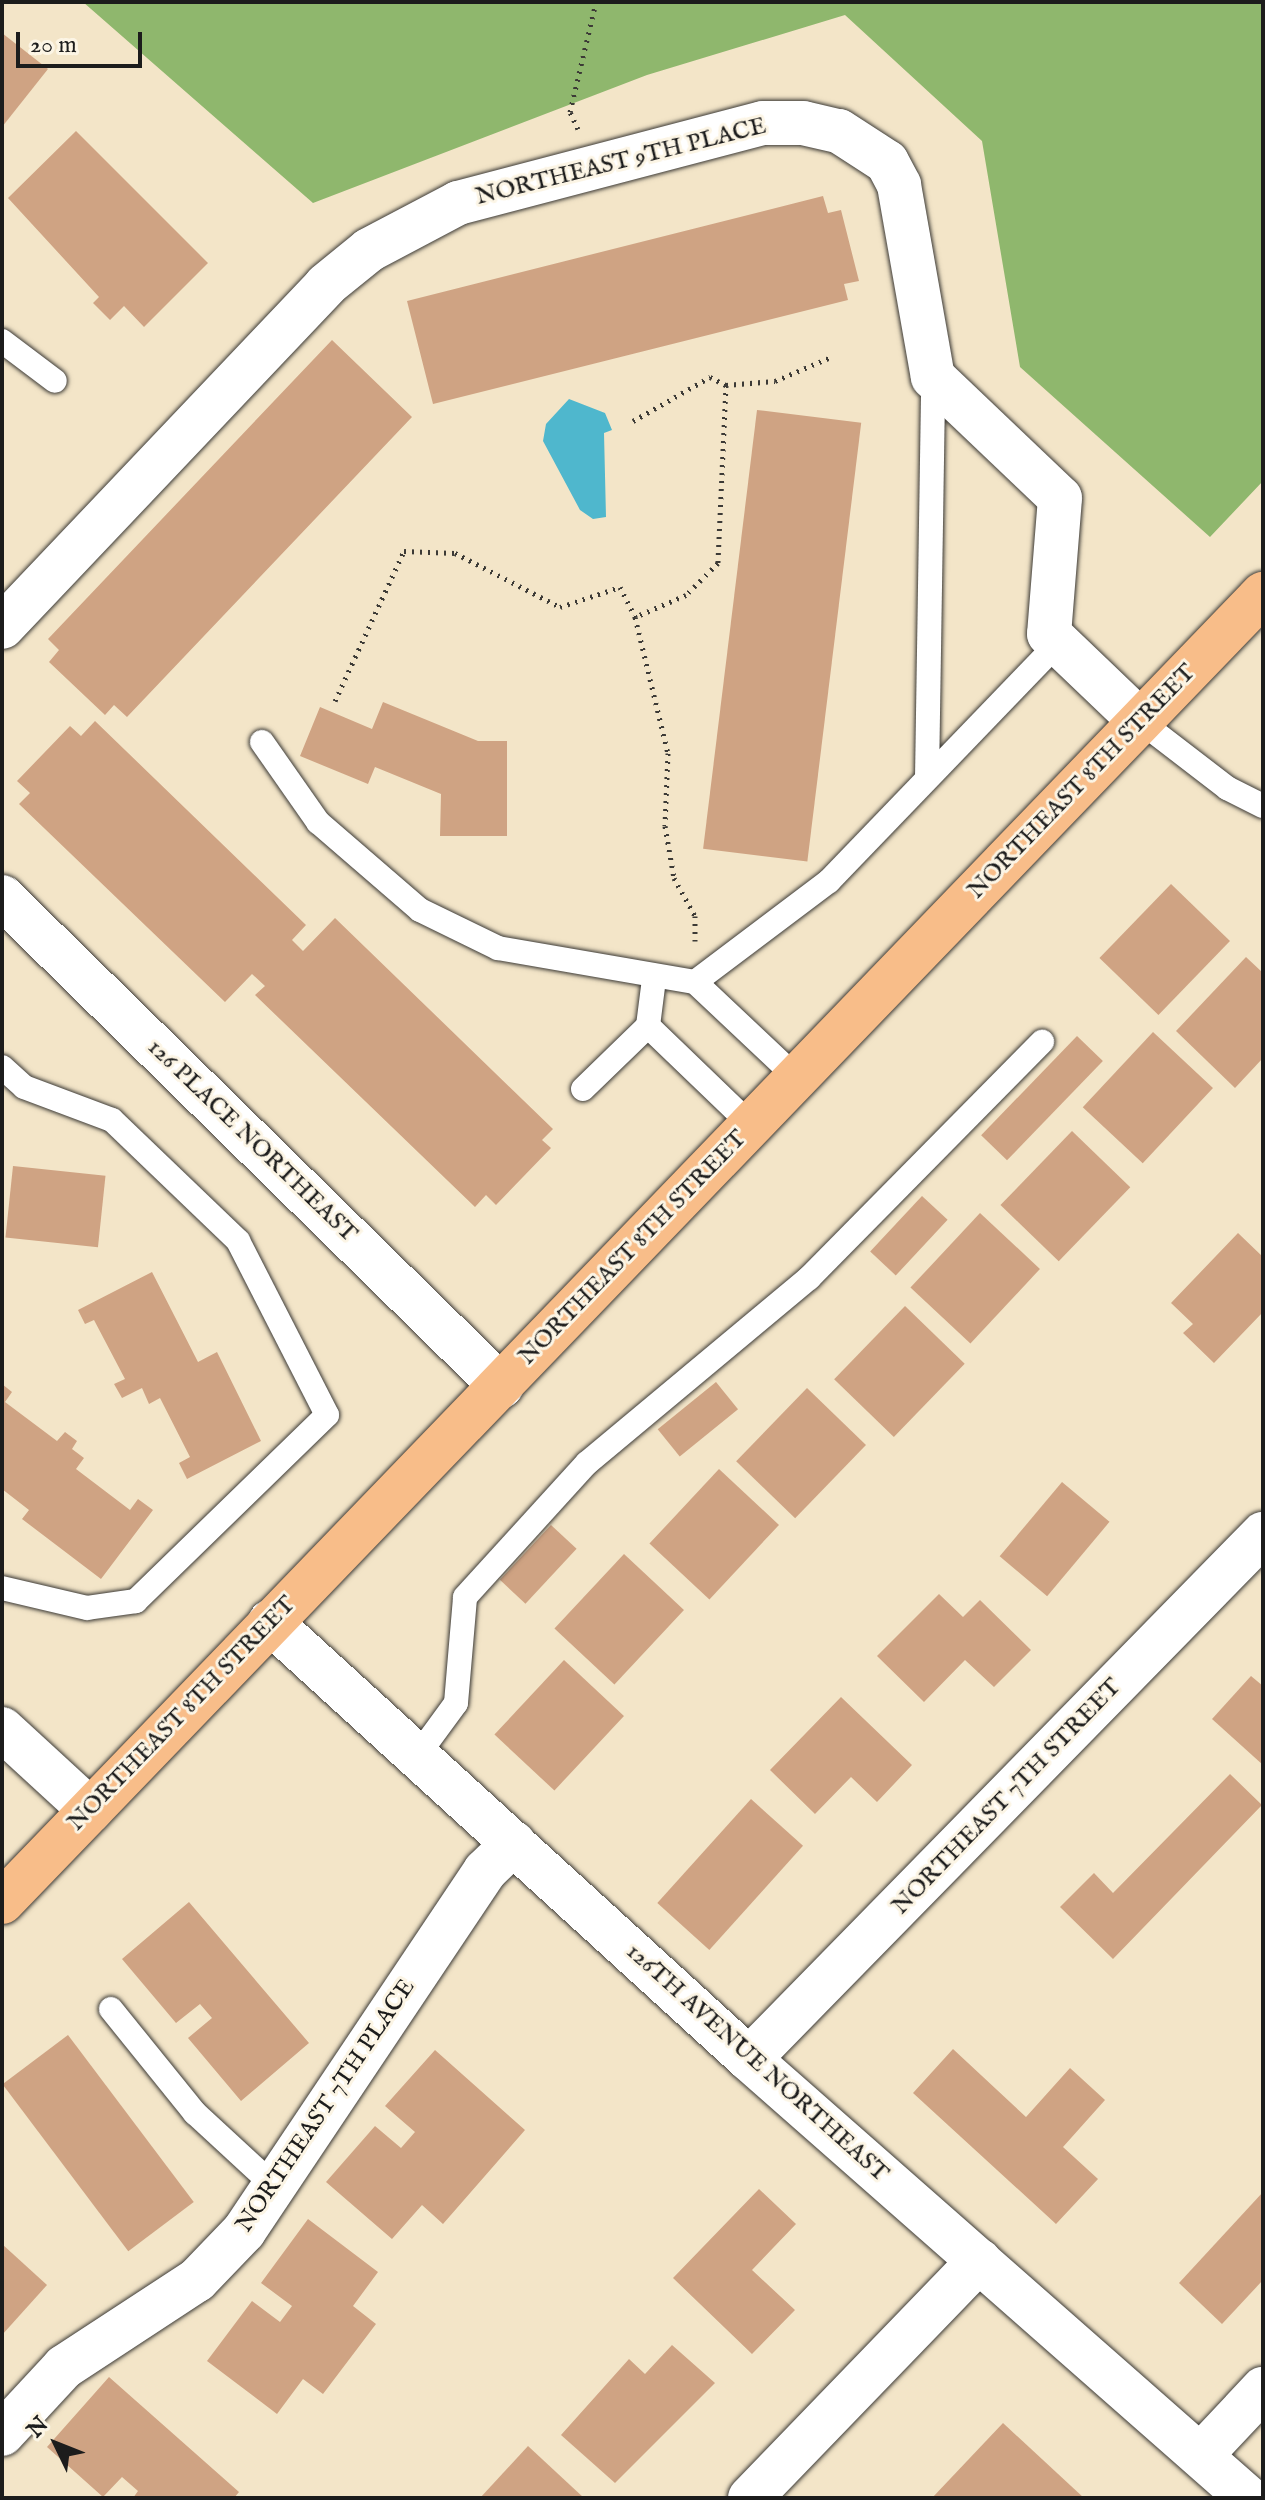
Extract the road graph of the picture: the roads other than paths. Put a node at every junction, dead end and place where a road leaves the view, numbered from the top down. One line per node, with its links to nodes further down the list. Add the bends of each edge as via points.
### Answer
1 (2, 341): 3 (lane)
2 (933, 377): 5 (street, NORTHEAST 9TH PLACE, via 899,185 868,146 803,123 763,123 458,203 369,250 326,285); 6 (street, via 1060,498 1049,634); 9 (lane)
3 (55, 381)
4 (1263, 594): 7 (main road, NORTHEAST 8TH STREET)
5 (2, 627)
6 (1058, 643): 7 (street); 9 (lane)
7 (1140, 721): 10 (lane, via 1227,788); 17 (main road, NORTHEAST 8TH STREET)
8 (262, 742): 12 (lane, via 318,822 420,910 498,948)
9 (927, 778): 13 (lane, via 829,881)
10 (1263, 806)
11 (2, 897): 20 (street, 126 PLACE NORTHEAST)
12 (654, 979): 13 (lane); 14 (lane)
13 (695, 982): 17 (lane)
14 (648, 1026): 18 (lane); 19 (lane)
15 (1042, 1042): 25 (lane, via 809,1278 587,1463 465,1597 456,1703)
16 (2, 1067): 22 (lane, via 24,1087 112,1120 238,1241 327,1415 136,1601 87,1608)
17 (797, 1078): 19 (main road, NORTHEAST 8TH STREET)
18 (583, 1089)
19 (751, 1125): 20 (main road, NORTHEAST 8TH STREET)
20 (501, 1386): 23 (main road, NORTHEAST 8TH STREET)
21 (1263, 1534): 30 (street, NORTHEAST 7TH STREET)
22 (2, 1588)
23 (270, 1622): 25 (street, 126TH AVENUE NORTHEAST); 26 (main road, NORTHEAST 8TH STREET)
24 (2, 1729): 26 (street)
25 (418, 1755): 27 (street, 126TH AVENUE NORTHEAST)
26 (90, 1810): 28 (main road, NORTHEAST 8TH STREET)
27 (514, 1843): 30 (street, 126TH AVENUE NORTHEAST); 31 (street, NORTHEAST 7TH PLACE, via 485,1871)
28 (2, 1902)
29 (111, 2009): 31 (lane, via 195,2113)
30 (749, 2059): 32 (street, 126TH AVENUE NORTHEAST)
31 (274, 2186): 34 (street, NORTHEAST 7TH PLACE, via 244,2231 197,2280 64,2367)
32 (979, 2261): 35 (street, 126TH AVENUE NORTHEAST); 36 (street)
33 (1263, 2389): 35 (street)
34 (2, 2434)
35 (1201, 2455): 37 (street, 126TH AVENUE NORTHEAST)
36 (750, 2498)
37 (1248, 2498)

